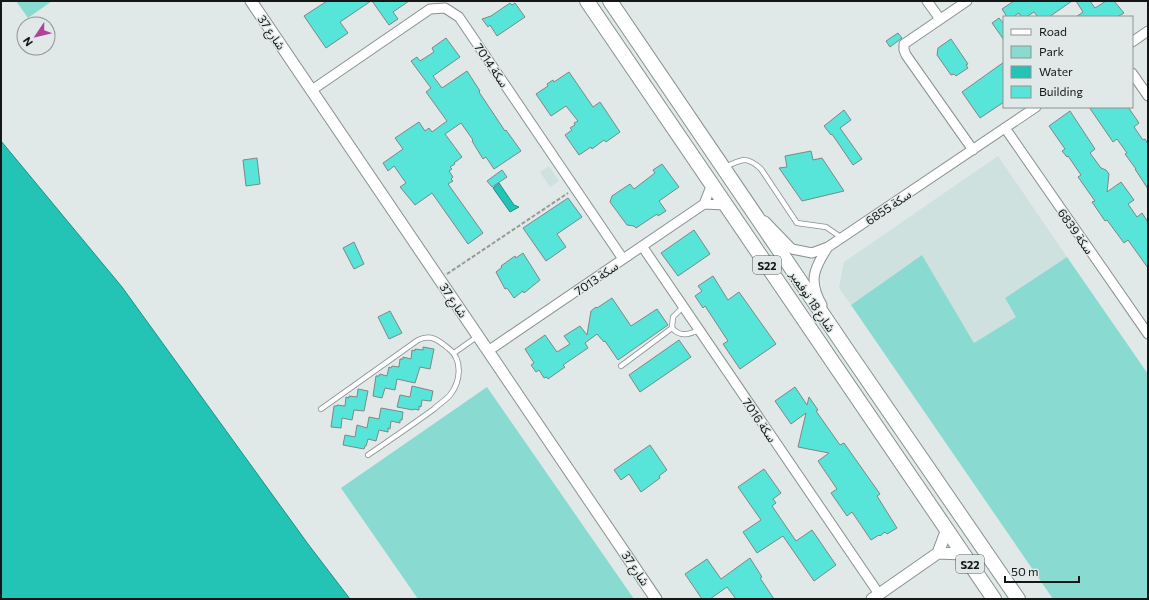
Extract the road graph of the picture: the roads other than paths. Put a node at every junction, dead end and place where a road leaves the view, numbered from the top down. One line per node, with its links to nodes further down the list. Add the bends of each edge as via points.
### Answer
1 (251, 1): 10 (street, شارع 37)
2 (587, 1): 16 (main road, شارع 18 نوفمبر / S22)
3 (927, 1): 6 (street)
4 (967, 1): 6 (street)
5 (615, 5): 15 (main road, شارع 18 نوفمبر / S22)
6 (940, 19): 14 (street, via 904,44 904,50)
7 (1148, 31): 8 (street)
8 (1133, 41)
9 (1133, 74): 11 (street)
10 (312, 90): 23 (street, سكة 7014, via 430,9 445,8 459,17); 28 (street, شارع 37)
11 (1148, 96)
12 (1035, 108): 13 (street, سكة 6855)
13 (1005, 128): 14 (street, سكة 6855); 27 (street, سكة 6839)
14 (973, 150): 20 (street, سكة 6855)
15 (723, 167): 17 (main road, شارع 18 نوفمبر / S22); 20 (lane, via 745,159 754,162 797,223 826,227)
16 (712, 184): 18 (street); 19 (main road, شارع 18 نوفمبر / S22)
17 (744, 198): 22 (street, سكة 6855, via 792,249 812,252); 31 (main road, شارع 18 نوفمبر / S22)
18 (704, 204): 19 (street); 21 (street, سكة 7013)
19 (726, 205): 35 (main road, شارع 18 نوفمبر / S22)
20 (842, 238): 22 (street, سكة 6855)
21 (642, 246): 23 (street, سكة 7013); 24 (street, سكة 7016)
22 (828, 248): 31 (street, via 813,278 818,298)
23 (623, 259): 29 (street, سكة 7013)
24 (683, 307): 25 (lane, via 673,317); 26 (street, سكة 7016)
25 (672, 328): 26 (lane, via 681,335); 32 (lane)
26 (699, 330): 38 (street, سكة 7016)
27 (1148, 334)
28 (478, 336): 29 (street, شارع 37); 30 (lane)
29 (488, 351): 39 (street, شارع 37)
30 (454, 353): 33 (lane, via 436,339 418,340); 34 (lane, via 460,374 450,396)
31 (851, 356): 41 (main road, شارع 18 نوفمبر / S22)
32 (621, 366)
33 (321, 409)
34 (368, 455)
35 (947, 529): 36 (street); 37 (main road, شارع 18 نوفمبر / S22)
36 (938, 553): 37 (street); 38 (street)
37 (964, 554): 40 (main road, شارع 18 نوفمبر / S22)
38 (875, 597)
39 (656, 599)
40 (994, 599)
41 (1018, 599)

